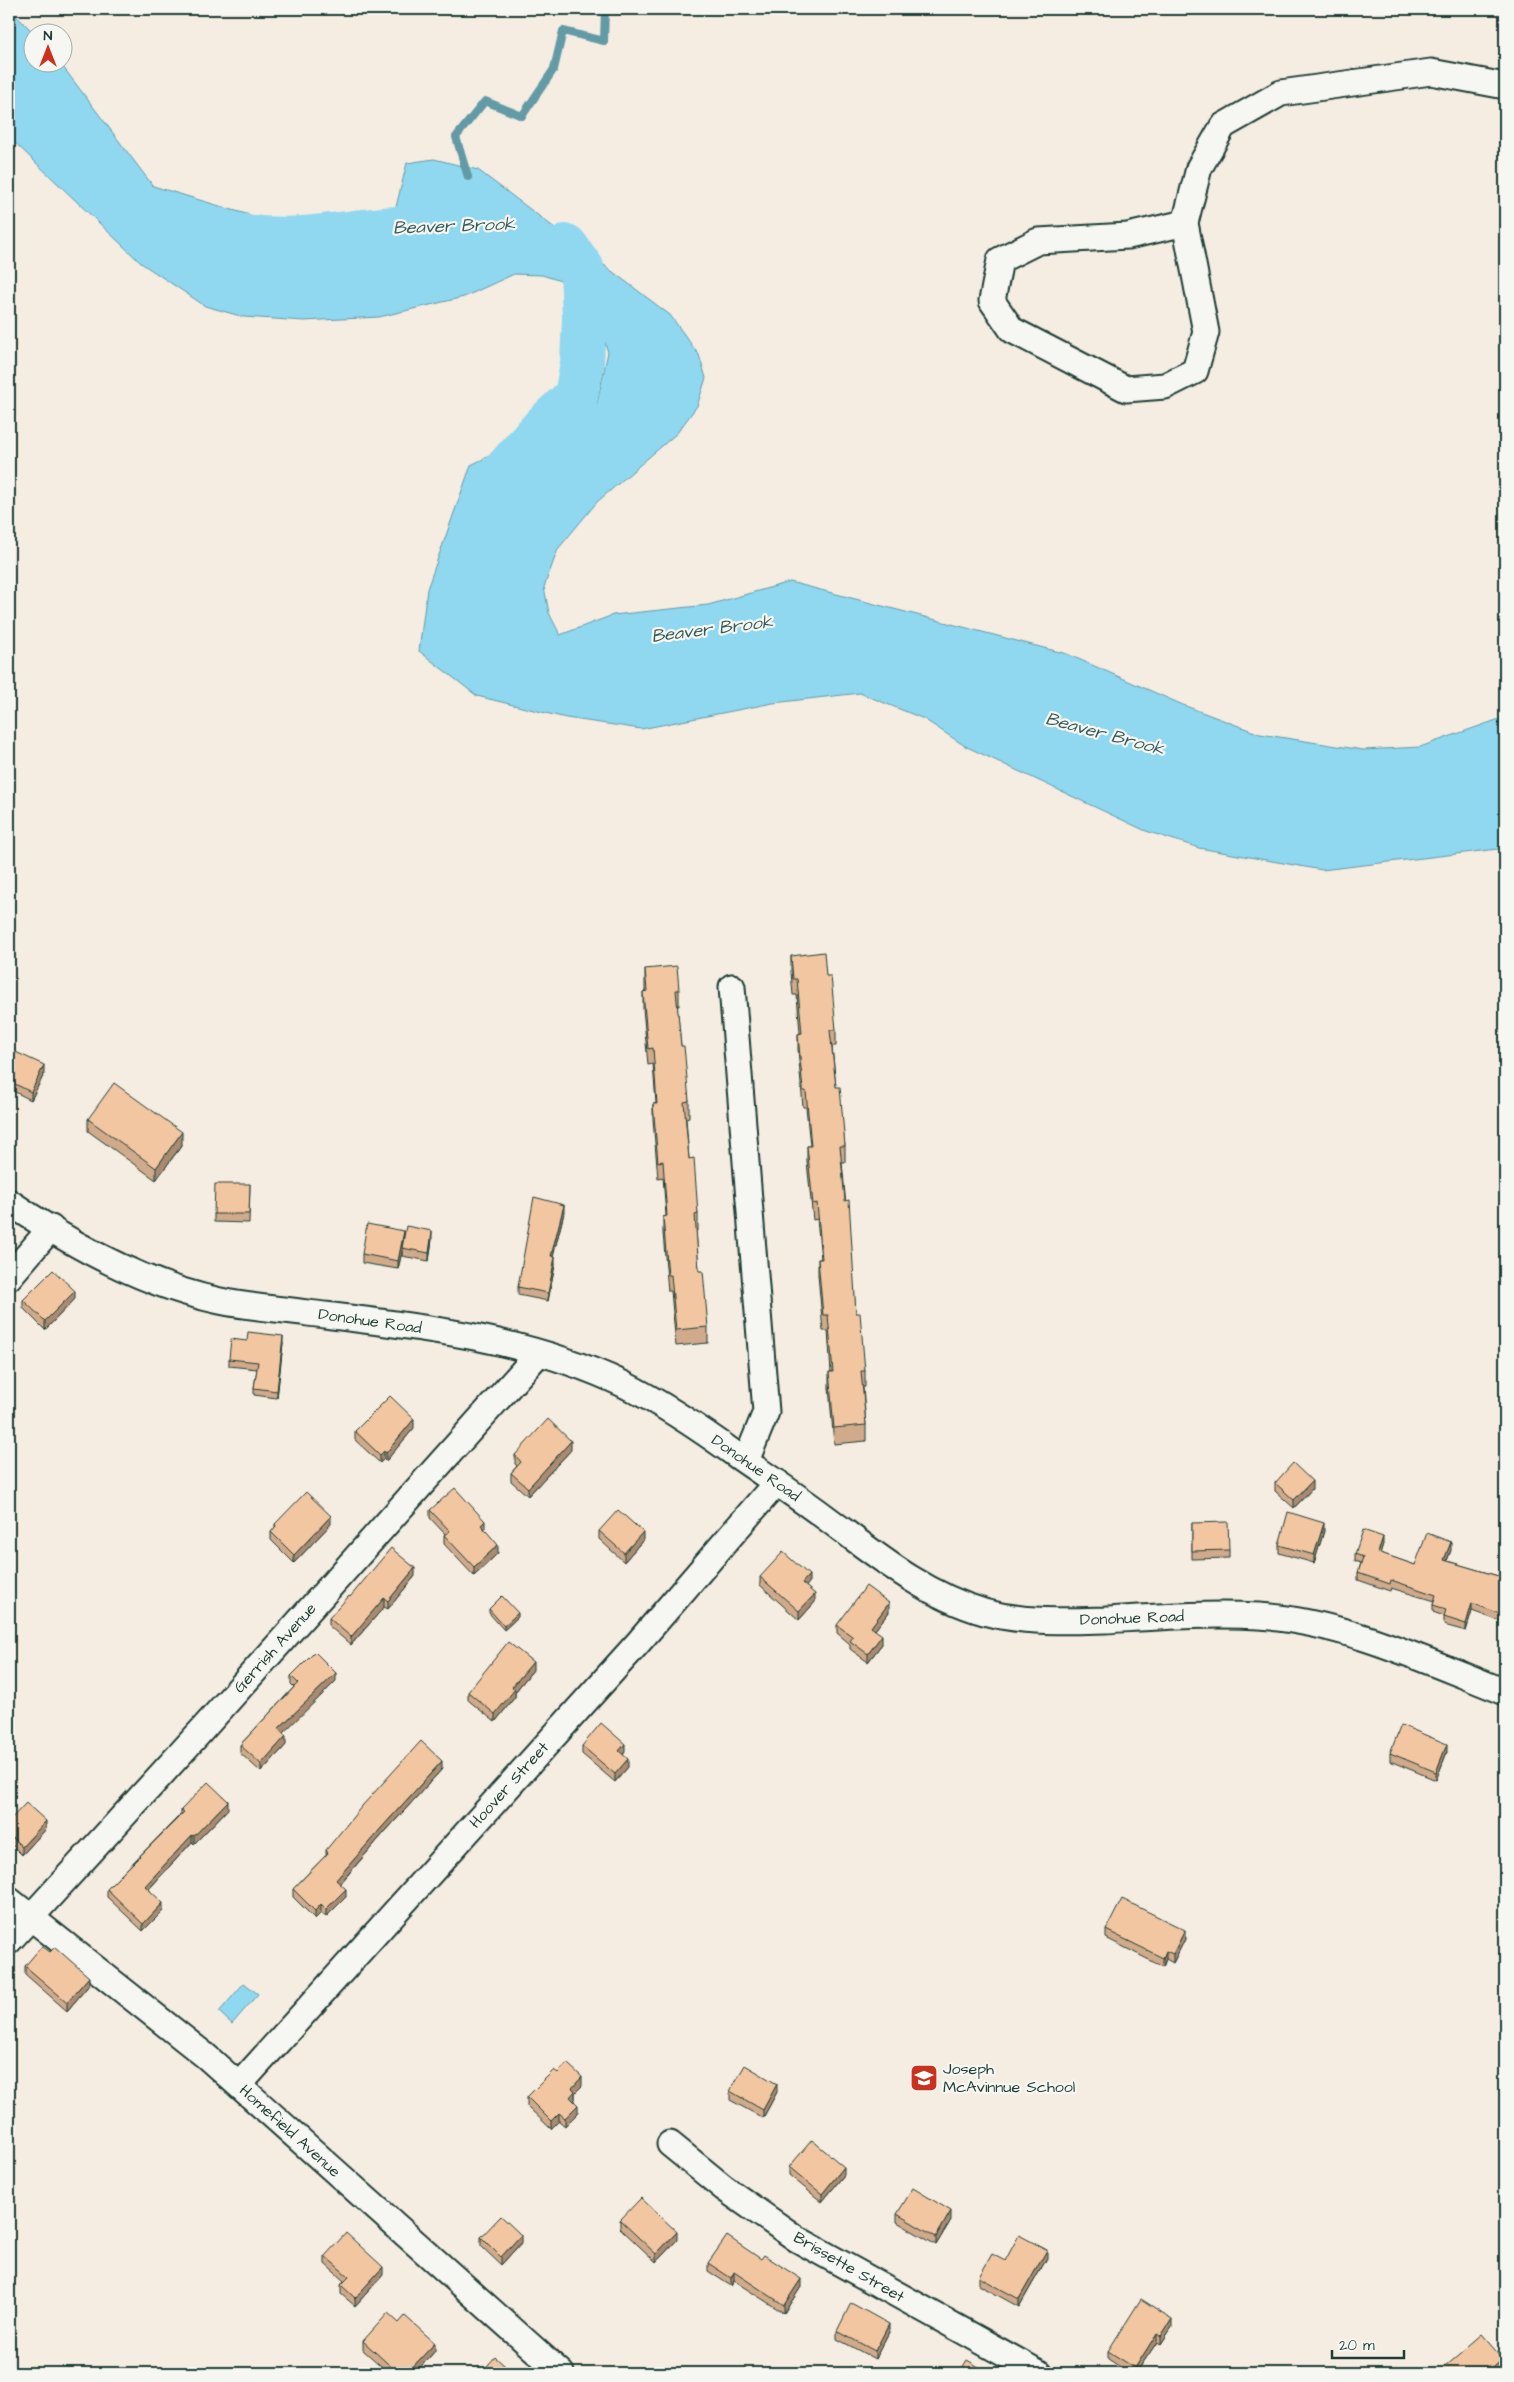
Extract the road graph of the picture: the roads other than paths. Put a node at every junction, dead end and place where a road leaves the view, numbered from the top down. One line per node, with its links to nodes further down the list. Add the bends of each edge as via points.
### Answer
1 (1505, 86): 2 (street, via 1431,72 1280,93 1223,126 1199,168)
2 (1185, 223): 2 (street, via 1206,332 1195,371 1165,386 1126,389 1012,330 992,301 1000,260 1038,241 1128,236)
3 (732, 987): 8 (street, via 766,1412)
4 (9, 1202): 5 (street, Donohue Road)
5 (50, 1228): 6 (street); 7 (street, Donohue Road, via 133,1273 190,1293 257,1307 458,1334)
6 (9, 1277)
7 (539, 1353): 8 (street, Donohue Road, via 591,1370 672,1410); 12 (street, Gerrish Avenue, via 202,1731)
8 (746, 1461): 9 (street, Donohue Road)
9 (777, 1482): 10 (street, Donohue Road, via 907,1577 949,1600 988,1613 1040,1621 1205,1615 1294,1620 1376,1642); 14 (street, Hoover Street, via 636,1644)
10 (1505, 1692)
11 (9, 1900): 12 (street, Homefield Avenue)
12 (30, 1917): 13 (street, Gerrish Avenue); 14 (street, Homefield Avenue)
13 (9, 1941)
14 (239, 2085): 16 (street, Homefield Avenue)
15 (670, 2144): 17 (street, Brissette Street, via 724,2188 797,2239)
16 (561, 2373)
17 (1039, 2373)

